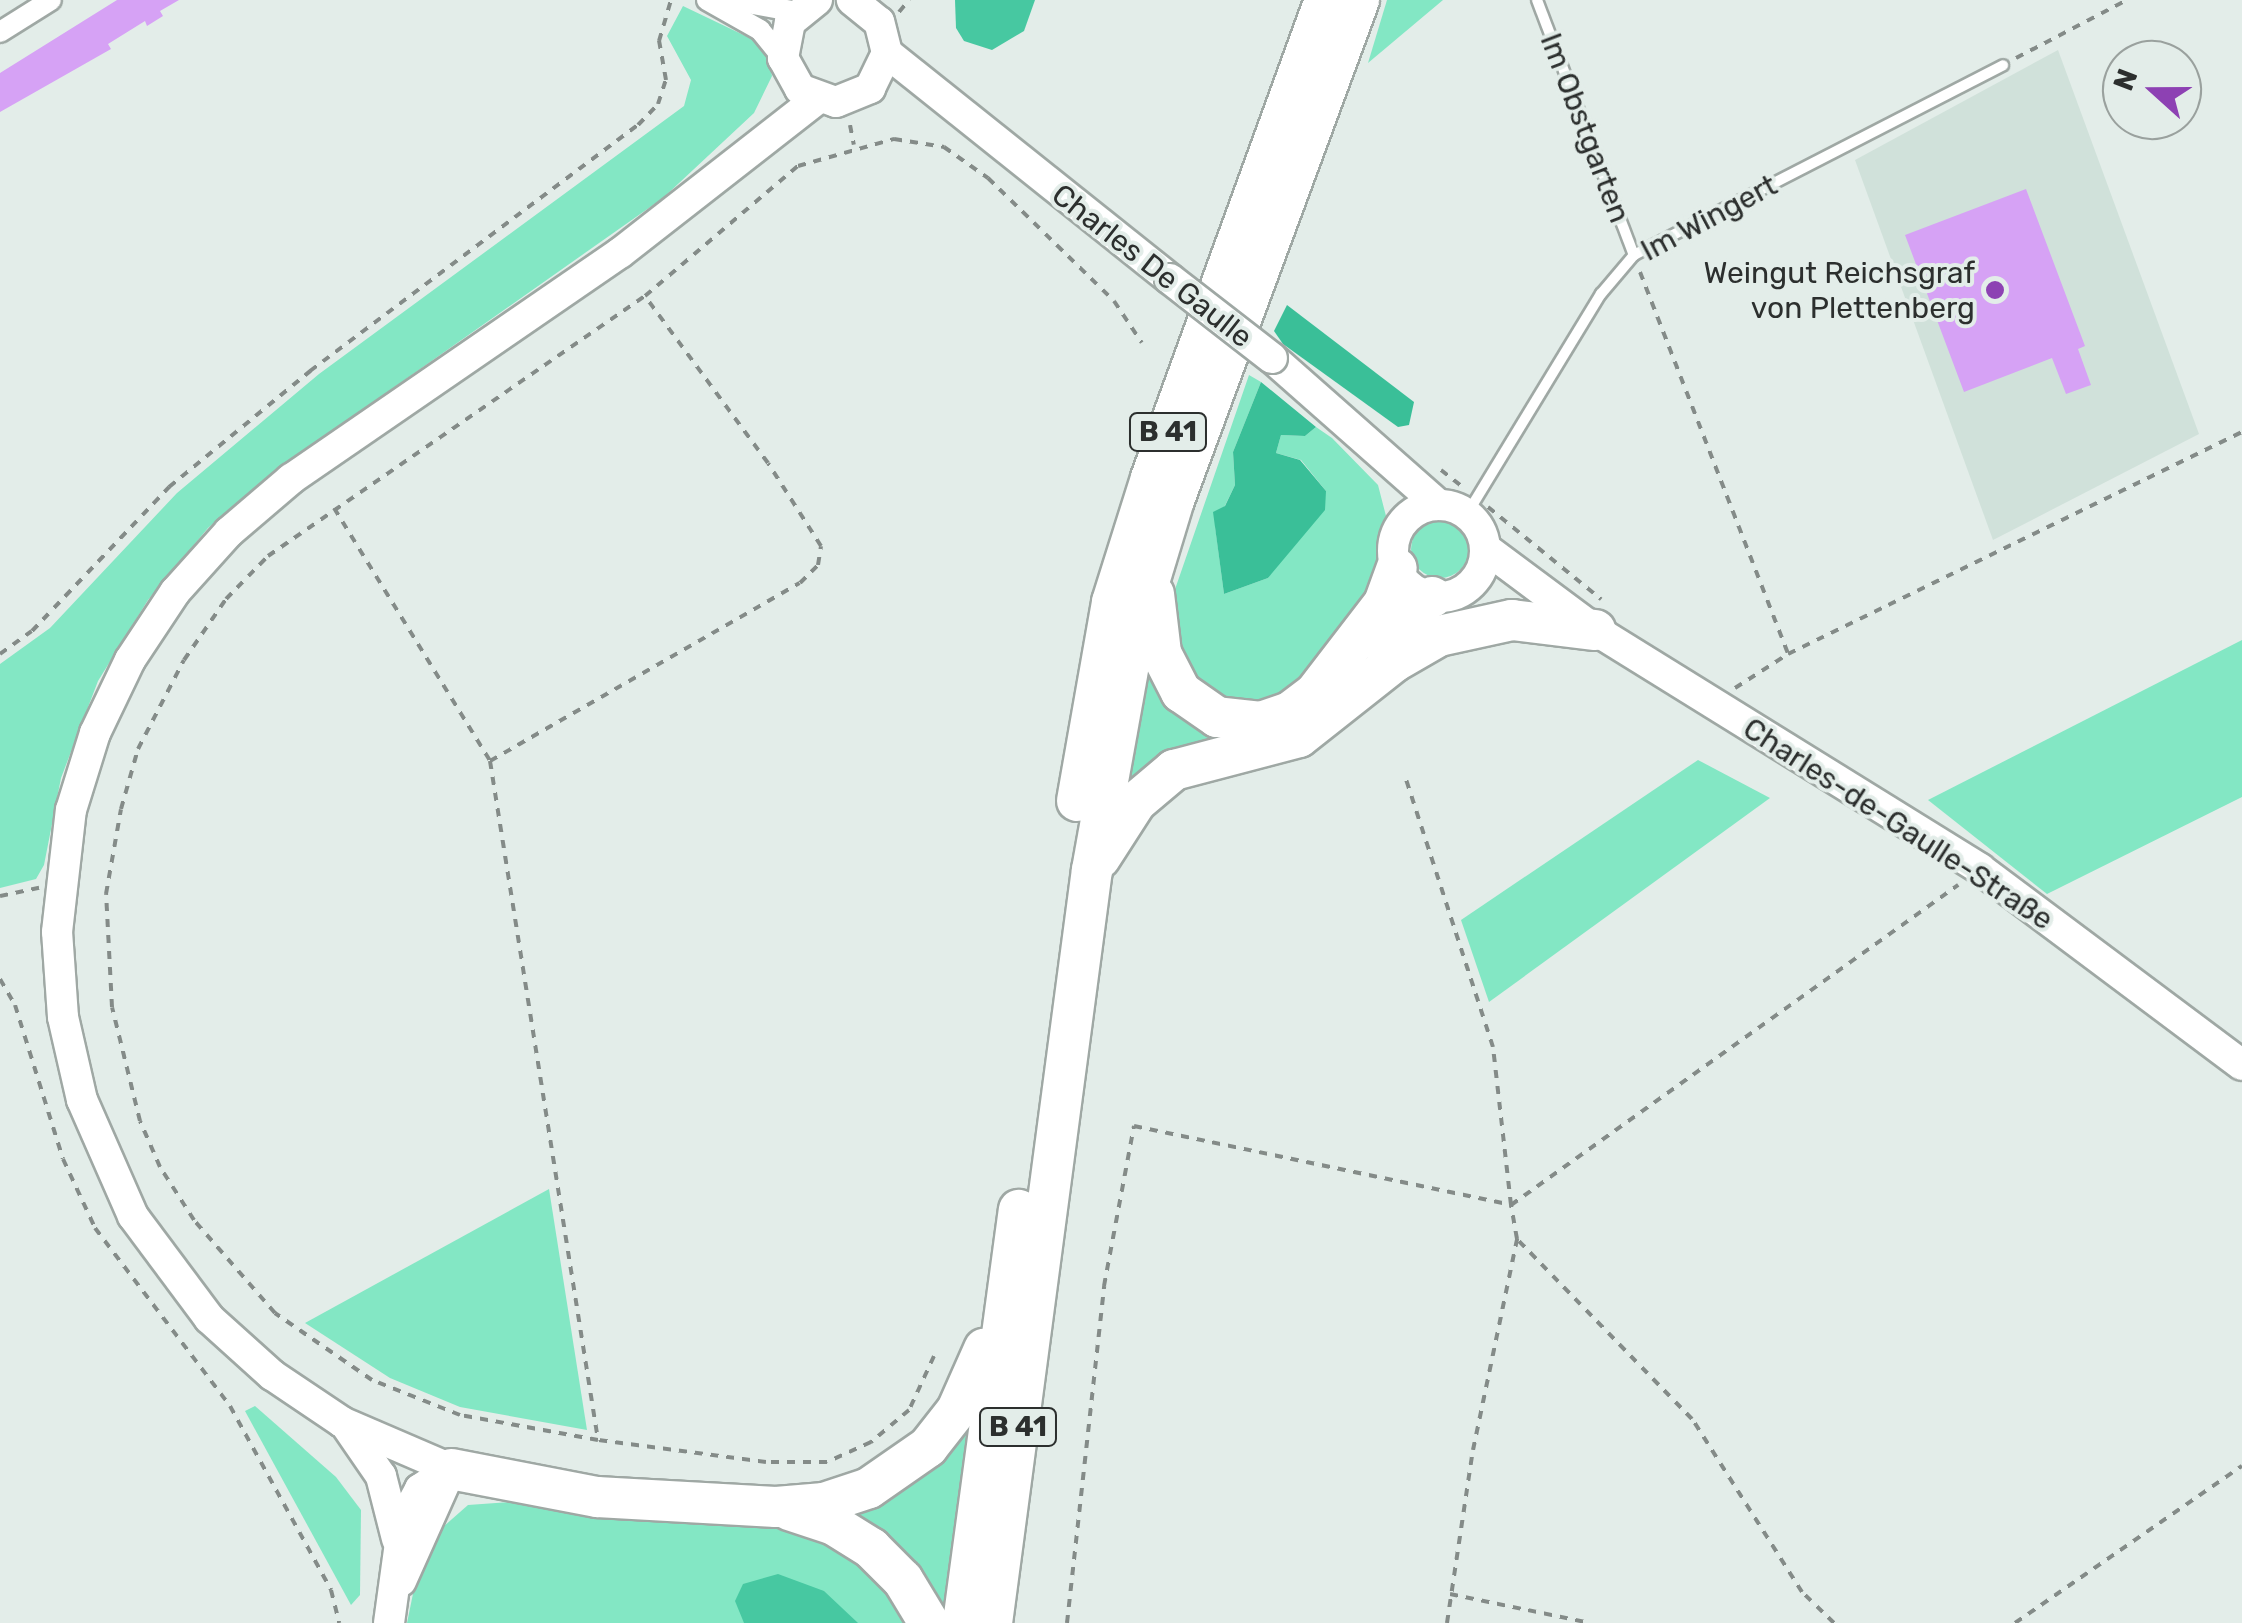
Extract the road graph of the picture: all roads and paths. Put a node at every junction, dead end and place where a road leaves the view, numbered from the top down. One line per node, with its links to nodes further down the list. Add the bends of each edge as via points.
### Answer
1 (51, 0): 11 (street)
2 (671, 0): 32 (path, via 658,41 666,80 658,104 638,125 310,371 183,476 32,631)
3 (707, 0): 14 (street, via 760,30)
4 (731, 0): 10 (street)
5 (852, 0): 12 (street, via 880,22)
6 (1325, 0): 46 (highway, B 41, via 1112,602 1088,711)
7 (1359, 0): 29 (highway, B 41)
8 (1537, 0): 19 (lane, Im Obstgarten)
9 (2127, 0): 13 (path)
10 (808, 6): 14 (street, via 785,34)
11 (0, 32)
12 (887, 53): 15 (street); 17 (street, Charles De Gaulle)
13 (2003, 65): 19 (lane, Im Wingert)
14 (786, 66): 16 (street); 18 (street, B 41, via 759,126)
15 (870, 88): 16 (street, via 846,101); 17 (street, Charles De Gaulle, via 908,93)
16 (817, 99): 18 (street, B 41)
17 (962, 118): 22 (street, Charles De Gaulle, bridge)
18 (704, 188): 40 (street, B 41, via 291,479 200,562 130,660 95,733 72,810)
19 (1634, 255): 25 (lane, Im Wingert); 33 (path)
20 (645, 296): 21 (path, via 798,166 894,140 944,146 988,178 1114,300); 26 (path); 36 (path, via 768,463 821,546 818,565 800,583)
21 (1142, 342)
22 (1340, 416): 25 (street, Charles De Gaulle); 28 (street, Charles De Gaulle, via 1387,486)
23 (2242, 432): 33 (path)
24 (1431, 463): 25 (path)
25 (1461, 505): 27 (street); 28 (street, via 1414,512); 31 (path)
26 (333, 507): 36 (path); 49 (path, via 268,556 226,599 184,660 138,750 106,894 112,1008 140,1121 194,1220 274,1313 372,1380 460,1415)
27 (1486, 548): 30 (street, via 1479,575); 31 (street, Charles-de-Gaulle-Straße)
28 (1397, 550): 29 (highway, B 41, via 1384,604 1315,693 1276,718 1245,722 1203,711 1172,680 1161,654); 30 (street, via 1411,587)
29 (1151, 571): 39 (highway, B 41)
30 (1449, 593): 31 (street, Charles-de-Gaulle-Straße, via 1499,588); 35 (highway, B 41, via 1402,616)
31 (1602, 618): 34 (street, Charles-de-Gaulle-Straße); 35 (highway, B 41, via 1463,628 1415,648)
32 (0, 654)
33 (1788, 654): 34 (path, via 1742,679)
34 (1721, 708): 38 (street, Charles-de-Gaulle-Straße)
35 (1334, 712): 39 (highway, B 41, via 1286,743 1205,757 1174,770 1136,802)
36 (490, 761): 49 (path)
37 (1406, 779): 44 (path, via 1492,1046)
38 (1980, 869): 43 (street, Charles-de-Gaulle-Straße); 44 (path)
39 (1092, 870): 59 (highway, B 41)
40 (59, 890): 41 (path); 48 (street, B 41, via 66,1031 82,1100 113,1179 156,1252 209,1318 272,1376)
41 (0, 896)
42 (0, 978): 56 (path, via 94,1228 230,1406 331,1590)
43 (2242, 1065)
44 (1511, 1205): 45 (path); 60 (path, via 1134,1126 1104,1286)
45 (1518, 1239): 54 (path); 63 (path, via 1692,1419 1802,1592)
46 (1008, 1286): 52 (highway, B 41, via 969,1390 928,1447 870,1488 824,1503); 58 (highway, B 41)
47 (934, 1356): 49 (path, via 909,1410 872,1442 827,1462 766,1462)
48 (342, 1422): 51 (street, B 41); 53 (street, via 381,1476)
49 (598, 1440)
50 (2242, 1466): 64 (path)
51 (451, 1469): 52 (highway, B 41, via 574,1495); 53 (street, via 420,1490); 55 (street)
52 (776, 1508): 57 (highway, B 41, via 834,1525 871,1548 904,1580)
53 (398, 1540): 55 (street)
54 (1450, 1594): 61 (path); 62 (path)
55 (390, 1612)
56 (339, 1623)
57 (929, 1623)
58 (962, 1623)
59 (992, 1623)
60 (1067, 1623)
61 (1447, 1623)
62 (1590, 1623)
63 (1834, 1623)
64 (2015, 1623)

